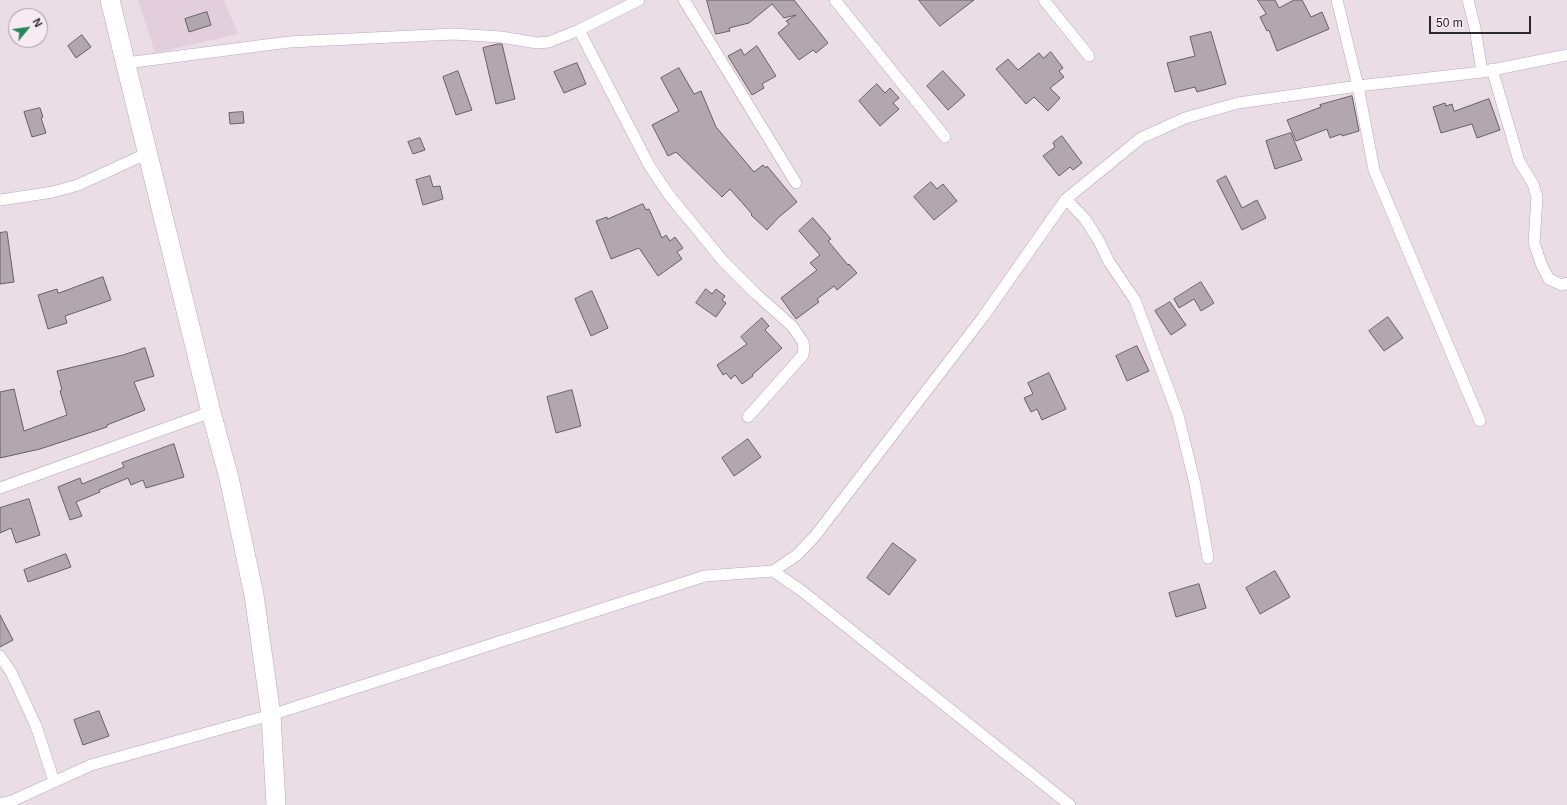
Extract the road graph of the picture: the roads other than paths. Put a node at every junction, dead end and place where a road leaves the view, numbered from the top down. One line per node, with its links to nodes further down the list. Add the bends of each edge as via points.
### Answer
1 (110, 0): 11 (highway)
2 (639, 0): 8 (street)
3 (684, 0): 16 (street)
4 (835, 0): 14 (street)
5 (1044, 0): 10 (street)
6 (1468, 0): 12 (street)
7 (1337, 1): 13 (street)
8 (579, 30): 11 (street, via 549,42 537,43 501,37 454,34 297,42); 21 (street, via 649,165 669,195 722,261 792,326 803,342 803,355)
9 (1567, 55): 12 (street)
10 (1089, 56)
11 (126, 64): 15 (highway)
12 (1487, 70): 13 (street); 19 (street, via 1519,161 1533,184 1537,197 1534,243 1542,266 1549,279 1562,284)
13 (1358, 86): 17 (street, via 1238,103 1185,118 1141,138); 22 (street, via 1374,170)
14 (945, 137)
15 (148, 153): 18 (street, via 78,185 53,192); 20 (highway)
16 (796, 183)
17 (1066, 199): 24 (street, via 1085,219 1109,262 1135,300 1178,415 1195,484); 25 (street, via 983,317 815,536 797,555)
18 (0, 200)
19 (1567, 283)
20 (211, 412): 23 (street); 27 (highway, via 229,478 254,595)
21 (748, 417)
22 (1480, 421)
23 (0, 488)
24 (1208, 558)
25 (773, 571): 27 (street, via 706,576); 31 (street, via 802,590)
26 (0, 656): 28 (street, via 36,726)
27 (271, 715): 28 (street, via 91,765); 30 (highway)
28 (54, 781): 29 (street)
29 (0, 804)
30 (276, 805)
31 (1070, 805)

